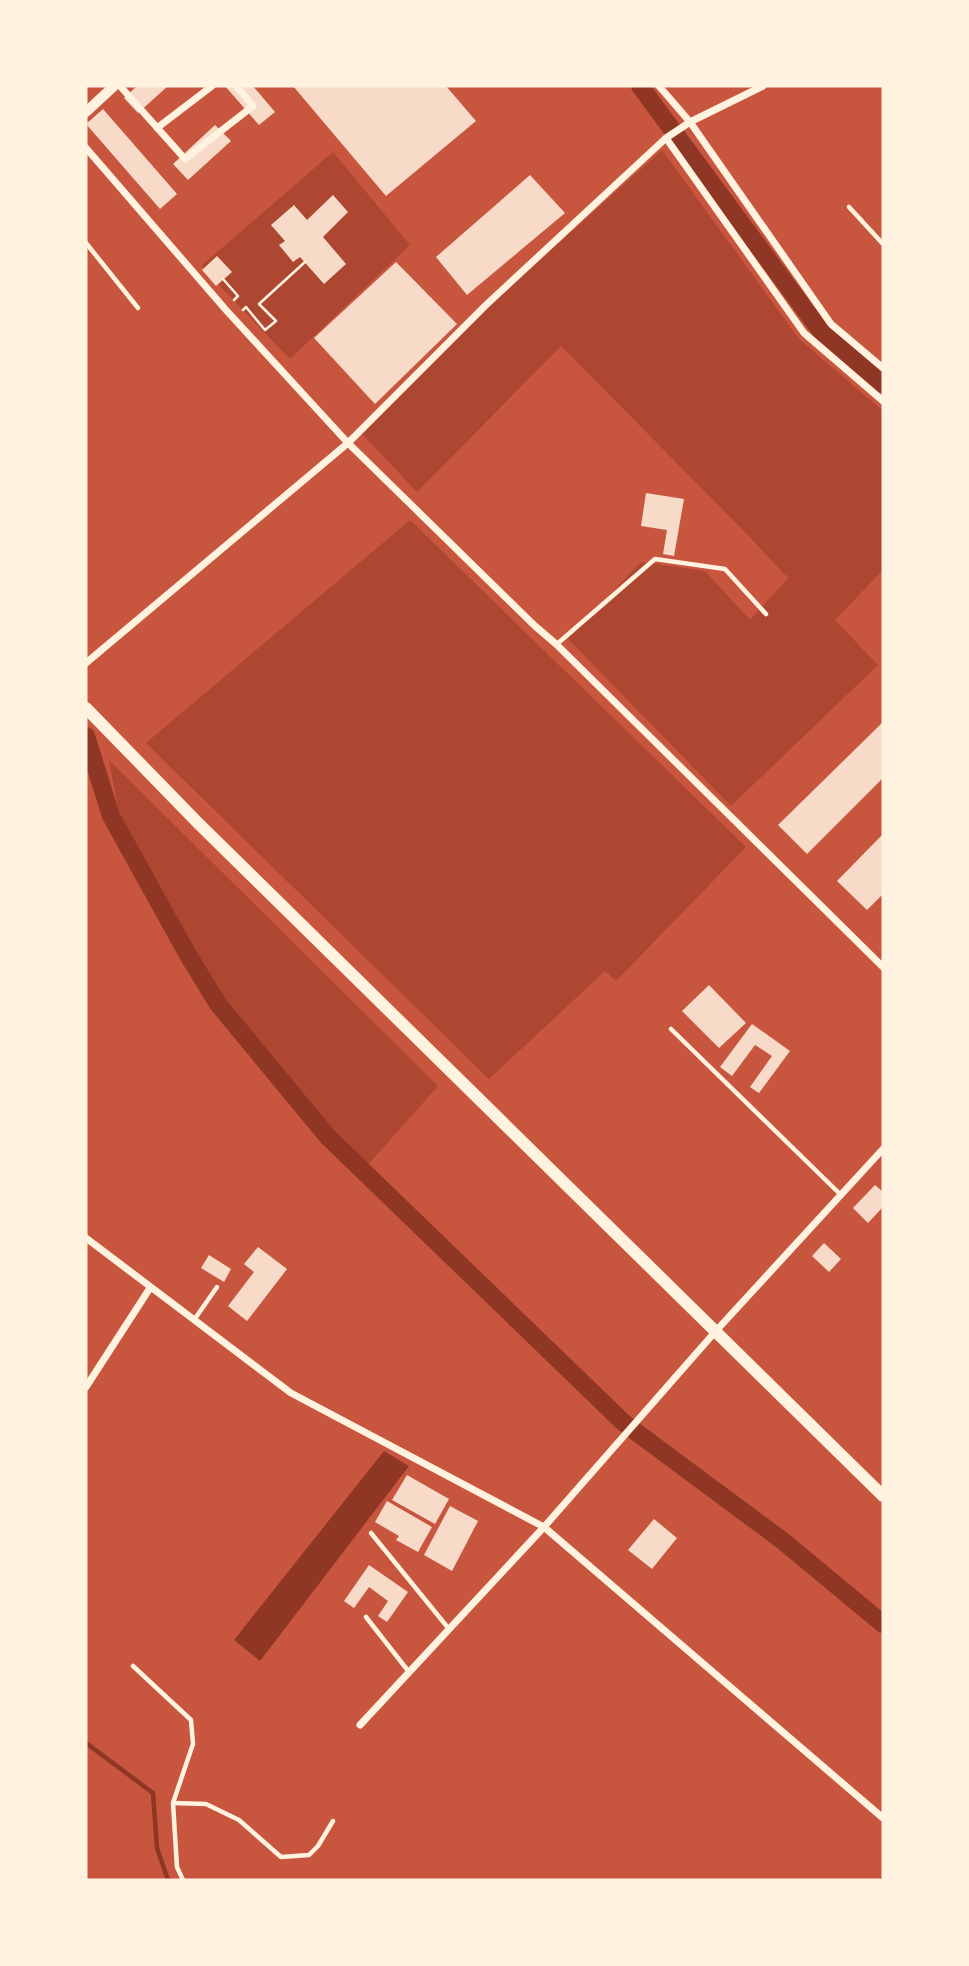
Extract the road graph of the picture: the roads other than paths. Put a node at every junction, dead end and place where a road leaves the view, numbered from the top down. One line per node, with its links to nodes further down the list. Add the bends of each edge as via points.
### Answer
1 (114, 86): 7 (street)
2 (120, 86): 9 (street)
3 (212, 86): 9 (street)
4 (236, 86): 9 (street, via 253,106 185,159)
5 (659, 86): 8 (street)
6 (763, 86): 8 (street)
7 (86, 112)
8 (687, 124): 10 (street); 16 (street, via 831,324)
9 (157, 128)
10 (668, 137): 17 (street, via 804,333); 18 (street, via 486,305)
11 (86, 148): 18 (street)
12 (849, 207): 14 (lane)
13 (86, 243): 15 (lane)
14 (883, 244)
15 (138, 308)
16 (883, 368)
17 (883, 401)
18 (348, 443): 20 (street); 21 (street)
19 (766, 614): 20 (lane, via 725,569 655,559)
20 (556, 644): 23 (street)
21 (86, 663)
22 (86, 708): 31 (main road)
23 (883, 967)
24 (670, 1029): 26 (lane)
25 (883, 1149): 26 (street)
26 (842, 1196): 31 (street)
27 (86, 1238): 29 (street)
28 (217, 1287): 30 (lane)
29 (150, 1288): 30 (street); 32 (street)
30 (194, 1321): 34 (street, via 291,1393)
31 (715, 1332): 33 (main road); 34 (street)
32 (86, 1387)
33 (883, 1496)
34 (544, 1527): 37 (street); 42 (street)
35 (371, 1533): 37 (lane)
36 (366, 1617): 39 (lane)
37 (450, 1630): 39 (street)
38 (133, 1666): 41 (lane, via 191,1720 193,1744)
39 (410, 1672): 40 (street)
40 (360, 1725)
41 (173, 1803): 43 (lane, via 206,1804 239,1820 281,1857 309,1855); 44 (lane, via 177,1867)
42 (883, 1818)
43 (333, 1821)
44 (183, 1880)

